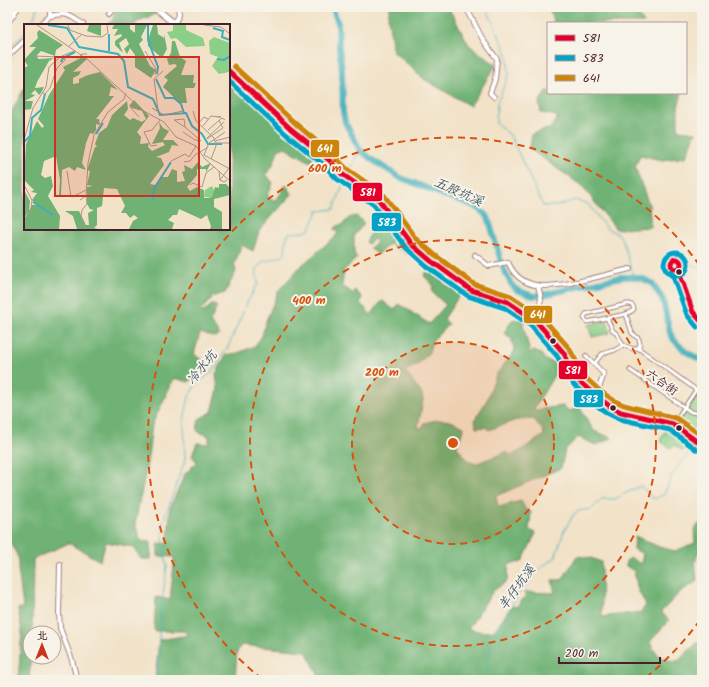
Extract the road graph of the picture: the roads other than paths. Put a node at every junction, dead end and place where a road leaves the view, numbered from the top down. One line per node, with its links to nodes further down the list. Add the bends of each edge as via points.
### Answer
1 (18, 7): 9 (street)
2 (50, 7): 8 (street)
3 (115, 7): 7 (street)
4 (154, 7): 12 (main road)
5 (178, 7): 12 (street, via 179,14)
6 (466, 7): 18 (street, via 483,40 497,59 495,79 490,93)
7 (109, 14)
8 (50, 16): 10 (street); 11 (street, via 61,13)
9 (7, 23)
10 (40, 24)
11 (83, 24)
12 (175, 24)
13 (24, 41): 14 (street, via 9,55)
14 (7, 62)
15 (7, 66): 17 (street)
16 (230, 72): 25 (main road, via 290,129 379,200 411,244 431,261 471,290 508,302)
17 (7, 81)
18 (494, 97)
19 (475, 255): 22 (street, via 489,266 508,262 519,278)
20 (630, 269): 22 (street, via 574,282)
21 (678, 269): 26 (street, via 692,312)
22 (539, 286): 25 (street, via 541,299)
23 (626, 314): 24 (street); 24 (street, via 634,309 630,304 586,314 584,318 587,322); 28 (street, via 632,333 639,339)
24 (607, 318): 27 (street)
25 (536, 321): 34 (main road, via 563,352 579,381)
26 (702, 322)
27 (623, 346): 28 (street, 六合街); 30 (street, 六合街, via 602,354)
28 (638, 348): 32 (street, 六合街)
29 (586, 356): 30 (street)
30 (594, 364): 34 (street, via 604,374)
31 (630, 370): 35 (street, 六合街)
32 (696, 390): 33 (street, 六合街); 35 (street, 六合街)
33 (702, 394)
34 (596, 396): 37 (main road, via 621,412)
35 (684, 408): 36 (street, 六合街); 37 (street, 六合街)
36 (702, 414)
37 (673, 424): 38 (main road)
38 (702, 445)
39 (60, 564): 40 (street, via 60,628)
40 (77, 680)

